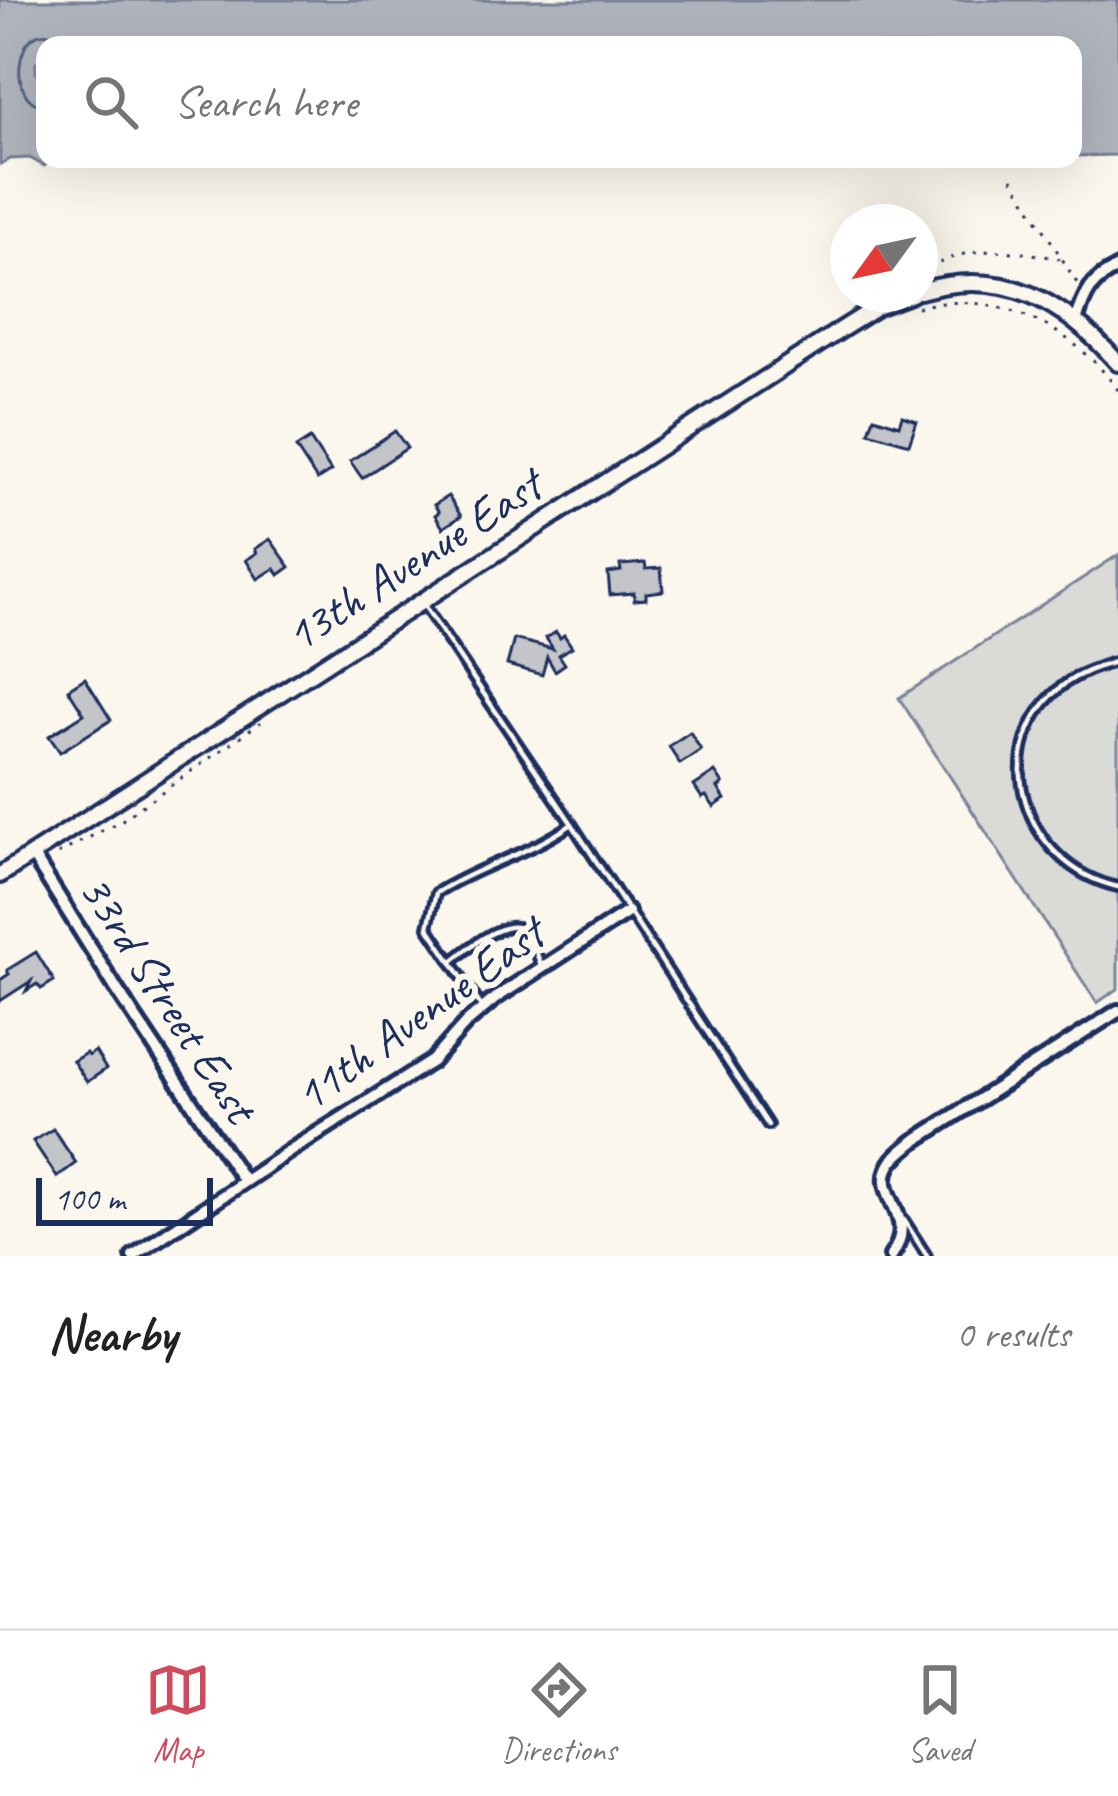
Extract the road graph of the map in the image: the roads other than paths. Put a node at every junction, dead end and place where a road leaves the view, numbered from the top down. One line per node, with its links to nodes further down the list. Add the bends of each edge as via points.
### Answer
1 (1118, 268): 4 (street, via 1084,295)
2 (938, 286): 4 (main road, via 1015,287)
3 (868, 312): 6 (main road, 13th Avenue East)
4 (1076, 322): 5 (main road)
5 (1118, 363)
6 (421, 601): 8 (lane); 9 (main road, 13th Avenue East)
7 (1118, 661): 11 (lane, via 1088,670 1042,708 1022,764 1023,794 1048,849 1071,869)
8 (572, 824): 12 (lane); 13 (lane, via 436,892 428,926)
9 (32, 854): 10 (main road, 13th Avenue East); 18 (street, 33rd Street East)
10 (0, 875)
11 (1118, 887)
12 (628, 912): 14 (street, 11th Avenue East); 17 (lane)
13 (451, 962): 14 (lane, via 518,926); 15 (lane)
14 (542, 967): 15 (street, 11th Avenue East)
15 (483, 1009): 18 (street, 11th Avenue East, via 432,1061)
16 (1118, 1011): 19 (street, via 892,1161 885,1178)
17 (768, 1124)
18 (244, 1181): 20 (street, 11th Avenue East)
19 (899, 1213): 21 (street, via 901,1237); 22 (lane)
20 (133, 1256)
21 (891, 1256)
22 (927, 1256)

